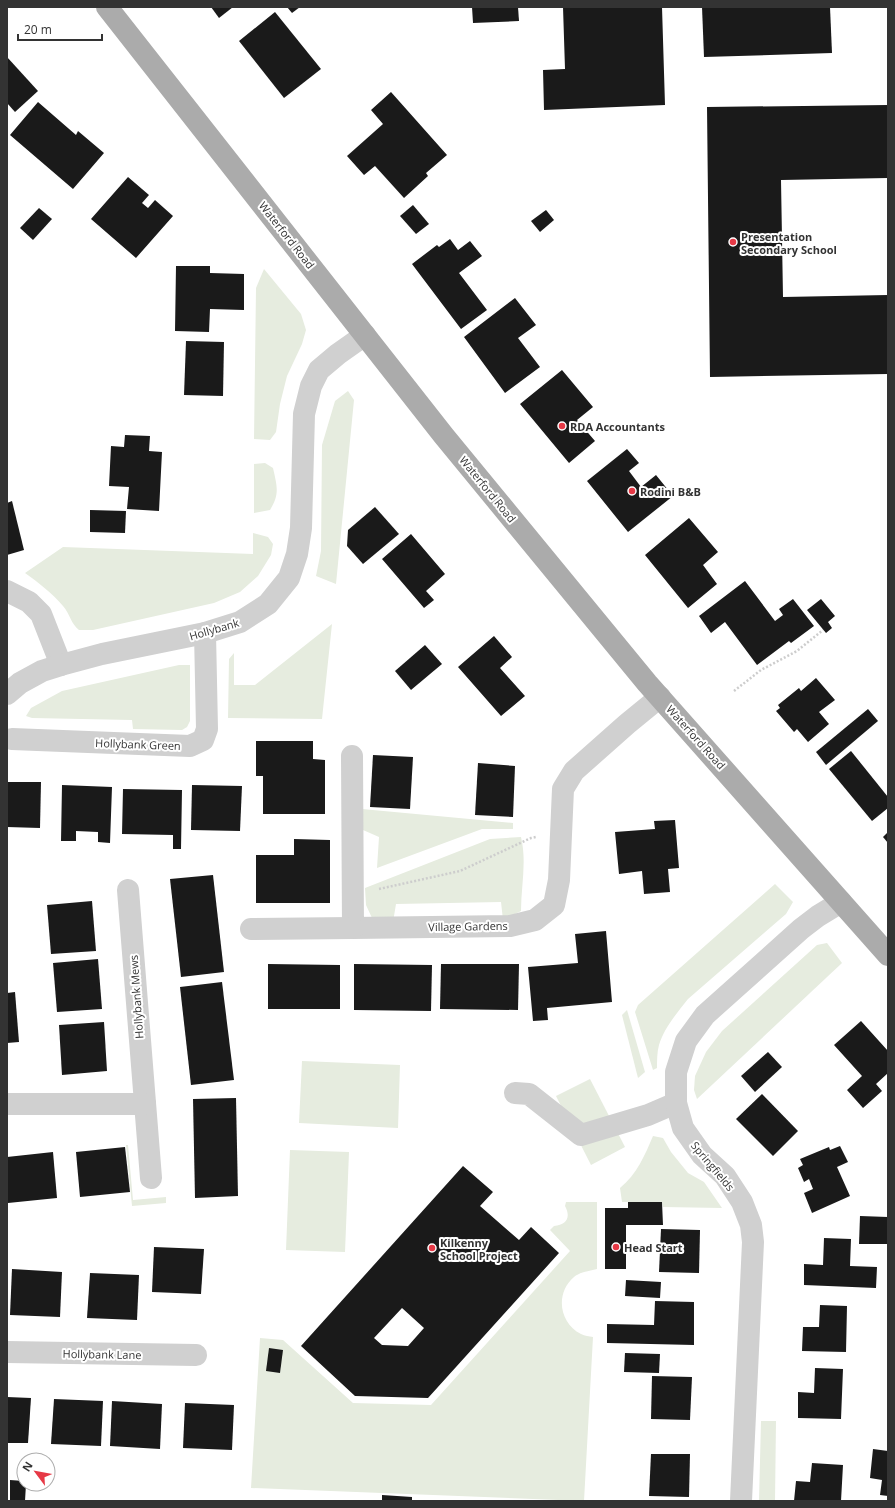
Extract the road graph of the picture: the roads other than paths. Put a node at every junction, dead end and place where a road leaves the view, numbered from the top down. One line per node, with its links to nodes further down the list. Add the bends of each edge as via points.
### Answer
1 (107, 7): 2 (main road, Waterford Road)
2 (365, 335): 4 (street, Hollybank, via 319,370 311,386 304,414 301,528 297,554 289,578 268,604 240,622); 7 (main road, Waterford Road, via 444,436)
3 (7, 591): 5 (street, via 29,602 41,614)
4 (205, 633): 5 (street, Hollybank); 8 (street, Hollybank Green, via 207,729 203,740 190,746)
5 (61, 665): 6 (street, Hollybank, via 36,674)
6 (7, 694)
7 (660, 697): 11 (main road, Waterford Road); 12 (street, Village Gardens, via 574,771 563,789 559,880 554,905 535,920 510,926)
8 (12, 739)
9 (352, 756): 12 (street)
10 (128, 890): 18 (street, Hollybank Mews)
11 (841, 902): 14 (main road, Waterford Road); 16 (street, Springfields, via 801,930 705,1015 686,1041 676,1072)
12 (353, 928): 13 (street, Village Gardens)
13 (251, 929)
14 (888, 955)
15 (515, 1093): 16 (street, via 529,1094 581,1135 648,1115)
16 (676, 1103): 22 (street, Springfields, via 683,1128 702,1155 725,1176 742,1202 751,1225 753,1242)
17 (7, 1104): 18 (street)
18 (145, 1104): 19 (street, Hollybank Mews)
19 (151, 1178)
20 (7, 1352): 21 (street, Hollybank Lane)
21 (196, 1355)
22 (741, 1501)

